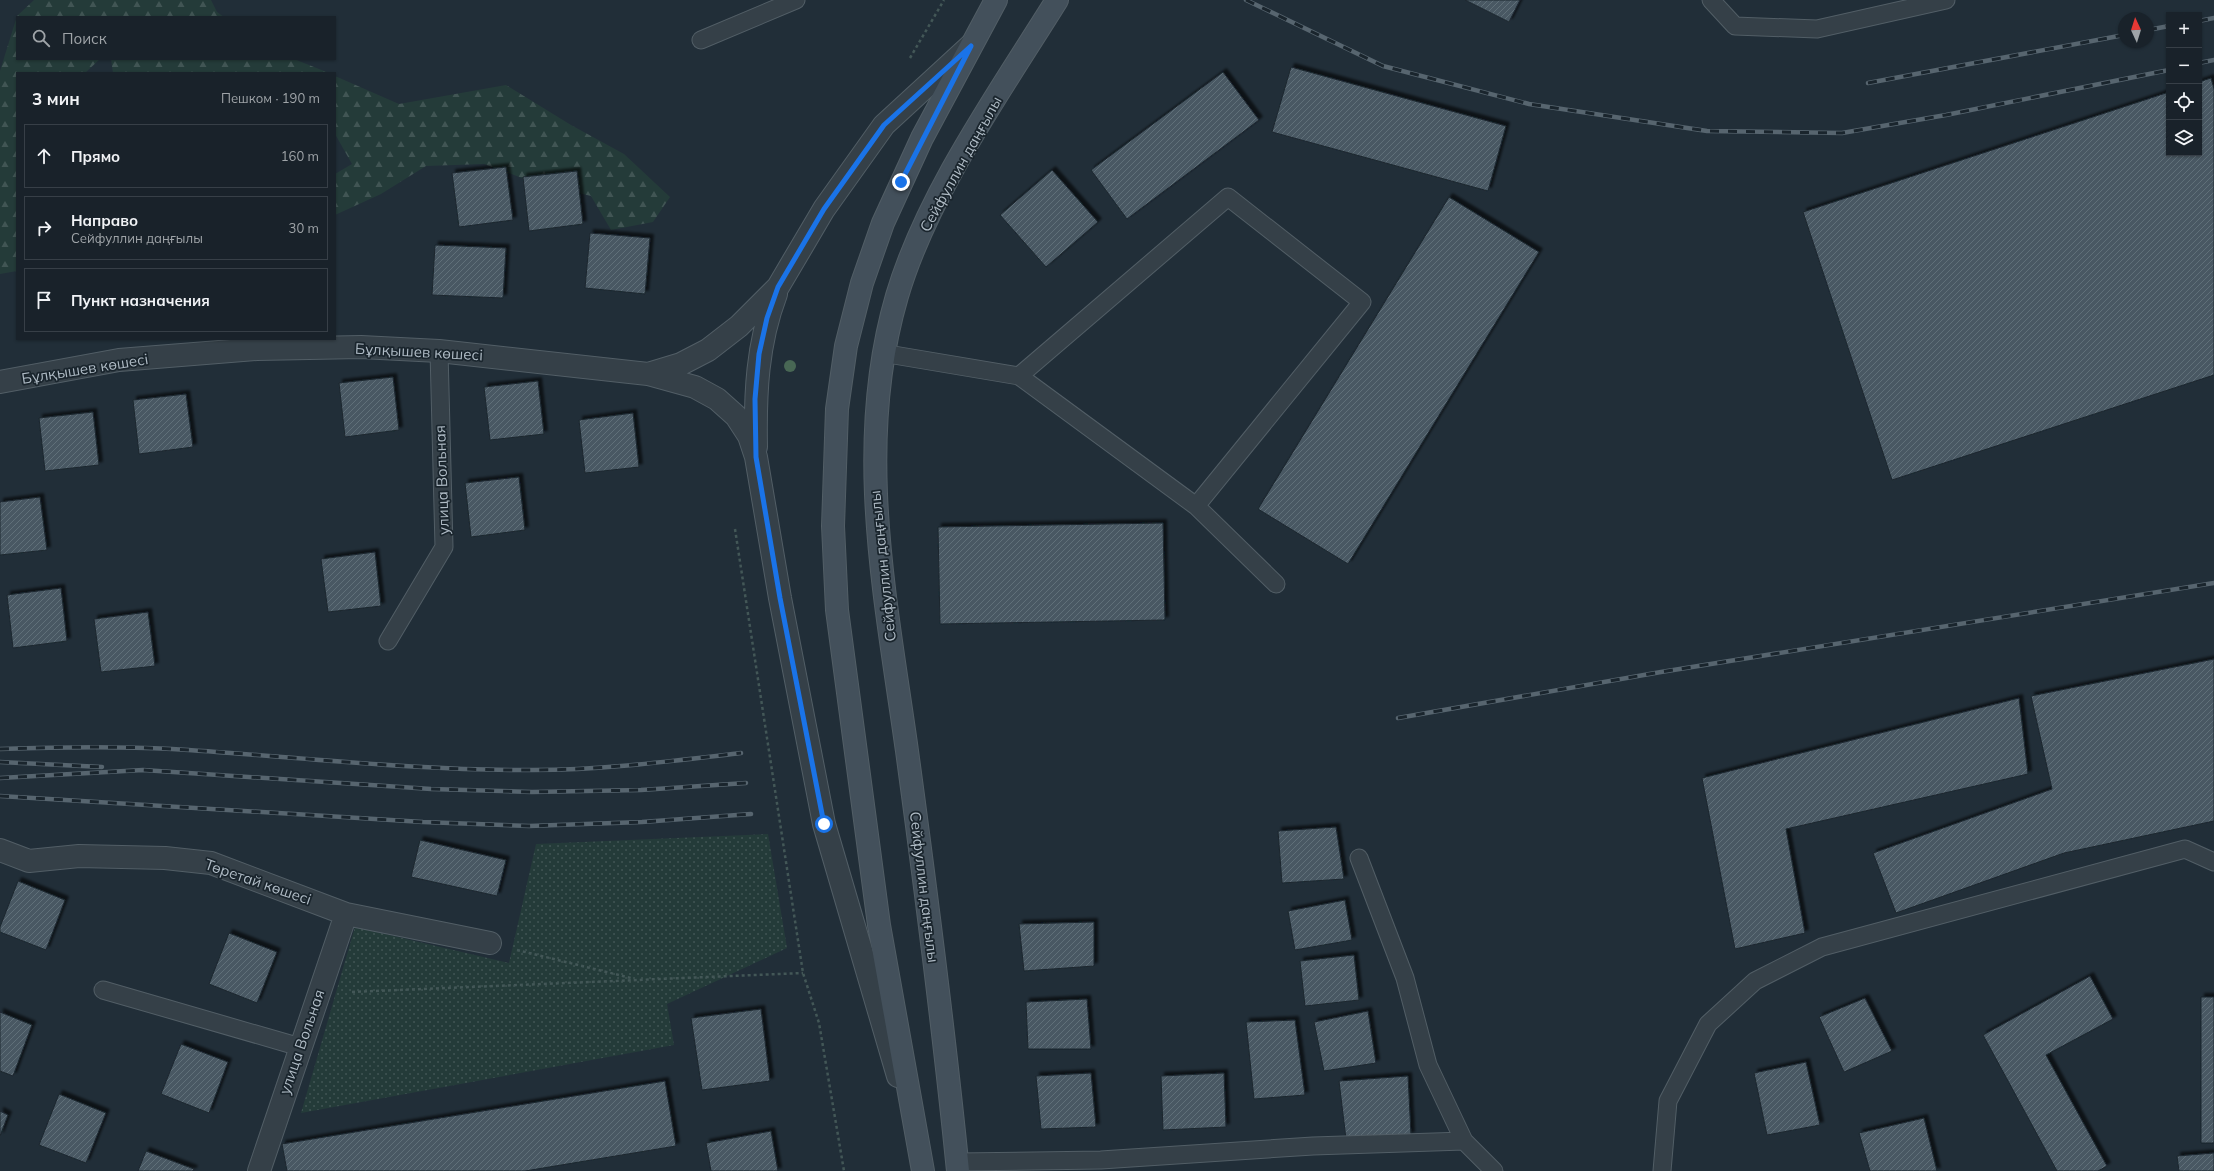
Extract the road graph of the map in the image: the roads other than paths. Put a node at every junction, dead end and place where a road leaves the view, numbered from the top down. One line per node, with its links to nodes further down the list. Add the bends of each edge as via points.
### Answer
1 (796, 0): 6 (lane)
2 (996, 0): 7 (main road)
3 (1057, 0): 10 (main road, Сейфуллин даңғылы, via 942,191 898,293)
4 (1711, 0): 5 (lane, via 1735,26 1817,29)
5 (1946, 0)
6 (701, 40)
7 (971, 46): 8 (street, via 884,125 824,209); 25 (main road, via 901,182 883,223 862,283 846,346 837,409 834,465 833,526 837,610 879,925)
8 (778, 287): 11 (street, via 738,326 708,350 681,364); 14 (street, via 767,318 759,354 755,399)
9 (439, 351): 11 (street, Бұлқышев көшесі); 13 (street, Бұлқышев көшесі, via 361,348 257,349 119,360); 17 (lane, улица Вольная, via 444,547)
10 (882, 353): 12 (lane); 27 (main road, Сейфуллин даңғылы, via 874,467 877,533 929,918)
11 (648, 374): 14 (street, via 695,387 717,399 736,416 749,436)
12 (1019, 376): 15 (lane); 15 (lane, via 1228,197 1362,302)
13 (0, 382)
14 (756, 457): 25 (street, via 780,598 824,824)
15 (1196, 506): 16 (lane)
16 (1276, 584)
17 (388, 641)
18 (0, 850): 21 (street, Төретай көшесі, via 29,861 79,856 165,858 211,863)
19 (1359, 858): 26 (lane, via 1405,978 1428,1065)
20 (2214, 862): 31 (lane, via 2185,850 1822,947 1755,981 1708,1024 1668,1101)
21 (346, 914): 22 (street, Төретай көшесі); 24 (street, улица Вольная)
22 (490, 943)
23 (102, 990): 24 (lane)
24 (300, 1047): 28 (street, улица Вольная)
25 (916, 1137): 29 (main road)
26 (1464, 1141): 27 (lane, via 1313,1146 1101,1160); 30 (lane)
27 (957, 1166)
28 (259, 1171)
29 (923, 1171)
30 (1494, 1171)
31 (1662, 1171)

